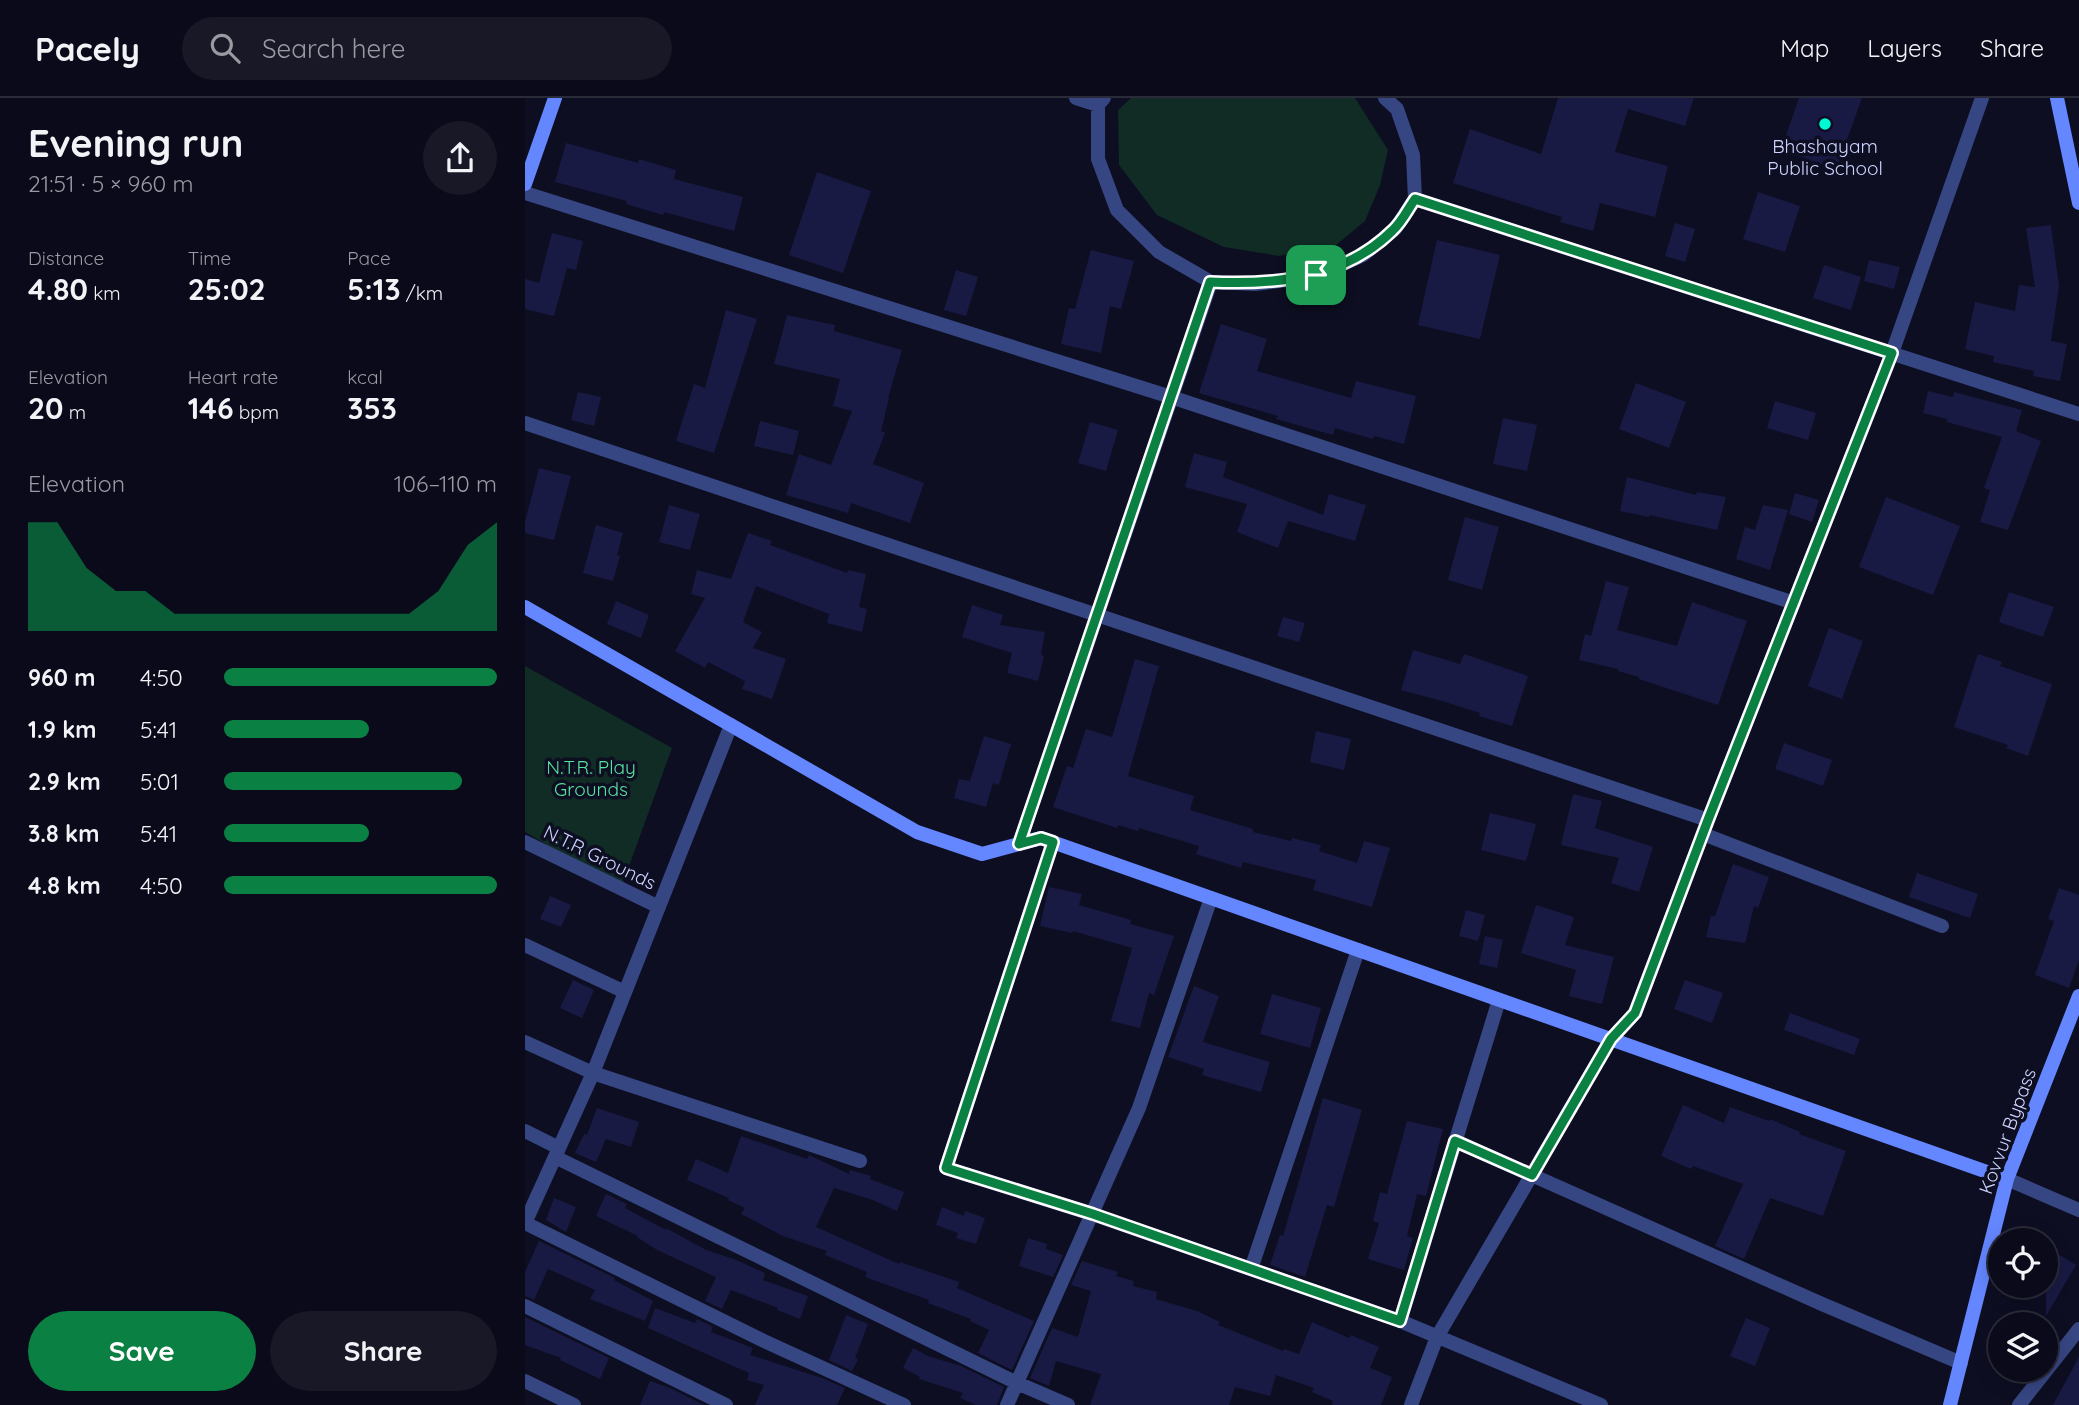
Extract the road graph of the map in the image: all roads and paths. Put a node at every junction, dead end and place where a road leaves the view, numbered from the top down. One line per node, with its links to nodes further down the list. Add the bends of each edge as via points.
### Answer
1 (555, 98): 7 (street)
2 (1076, 98): 6 (street)
3 (1385, 98): 9 (street, via 1397,109 1413,155)
4 (1982, 98): 12 (street)
5 (2057, 98): 10 (street)
6 (1101, 102): 11 (street, via 1098,159 1117,210 1159,252)
7 (525, 184)
8 (525, 193): 13 (street)
9 (1415, 199): 11 (street, via 1395,229 1363,255 1316,275 1256,284); 12 (street)
10 (2079, 203)
11 (1210, 282): 13 (street)
12 (1892, 353): 14 (street); 16 (street)
13 (1171, 397): 16 (street); 18 (street)
14 (2079, 414)
15 (525, 423): 18 (street)
16 (1794, 603): 20 (street)
17 (525, 607): 19 (street)
18 (1097, 616): 20 (street); 24 (street)
19 (731, 725): 24 (street, via 917,832 982,853); 26 (street)
20 (1708, 820): 21 (street)
21 (1703, 834): 27 (street); 33 (street, via 1635,1013)
22 (525, 842): 26 (street, N.T.R Grounds)
23 (1053, 842): 24 (street, via 1041,838); 25 (street); 43 (street, via 946,1168)
24 (1019, 844)
25 (1211, 898): 29 (street); 43 (street, via 1139,1108)
26 (659, 907): 30 (street)
27 (1942, 926)
28 (525, 945): 30 (street)
29 (1358, 950): 32 (street); 45 (street)
30 (625, 992): 35 (street)
31 (2079, 996): 41 (street, Kovvur Bypass)
32 (1499, 1000): 33 (street); 37 (street)
33 (1611, 1039): 40 (street); 41 (street)
34 (525, 1042): 35 (street)
35 (593, 1073): 38 (street); 39 (street)
36 (525, 1131): 38 (street)
37 (1455, 1141): 40 (street); 47 (street)
38 (557, 1152): 44 (street); 52 (street)
39 (860, 1161)
40 (1532, 1175): 49 (street); 50 (street)
41 (2007, 1179): 42 (street); 50 (street, Kovvur Bypass)
42 (2079, 1209)
43 (1093, 1214): 45 (street); 52 (street)
44 (526, 1217): 55 (street, via 764,1341)
45 (1251, 1269): 47 (street)
46 (525, 1306): 54 (street)
47 (1400, 1321): 49 (street)
48 (2079, 1329): 61 (street)
49 (1437, 1338): 58 (street); 59 (street)
50 (1961, 1363): 60 (street, Kovvur Bypass)
51 (525, 1381): 53 (street)
52 (1017, 1383): 56 (street); 57 (street)
53 (574, 1405)
54 (726, 1405)
55 (904, 1405)
56 (1007, 1405)
57 (1068, 1405)
58 (1411, 1405)
59 (1601, 1405)
60 (1950, 1405)
61 (2019, 1405)

